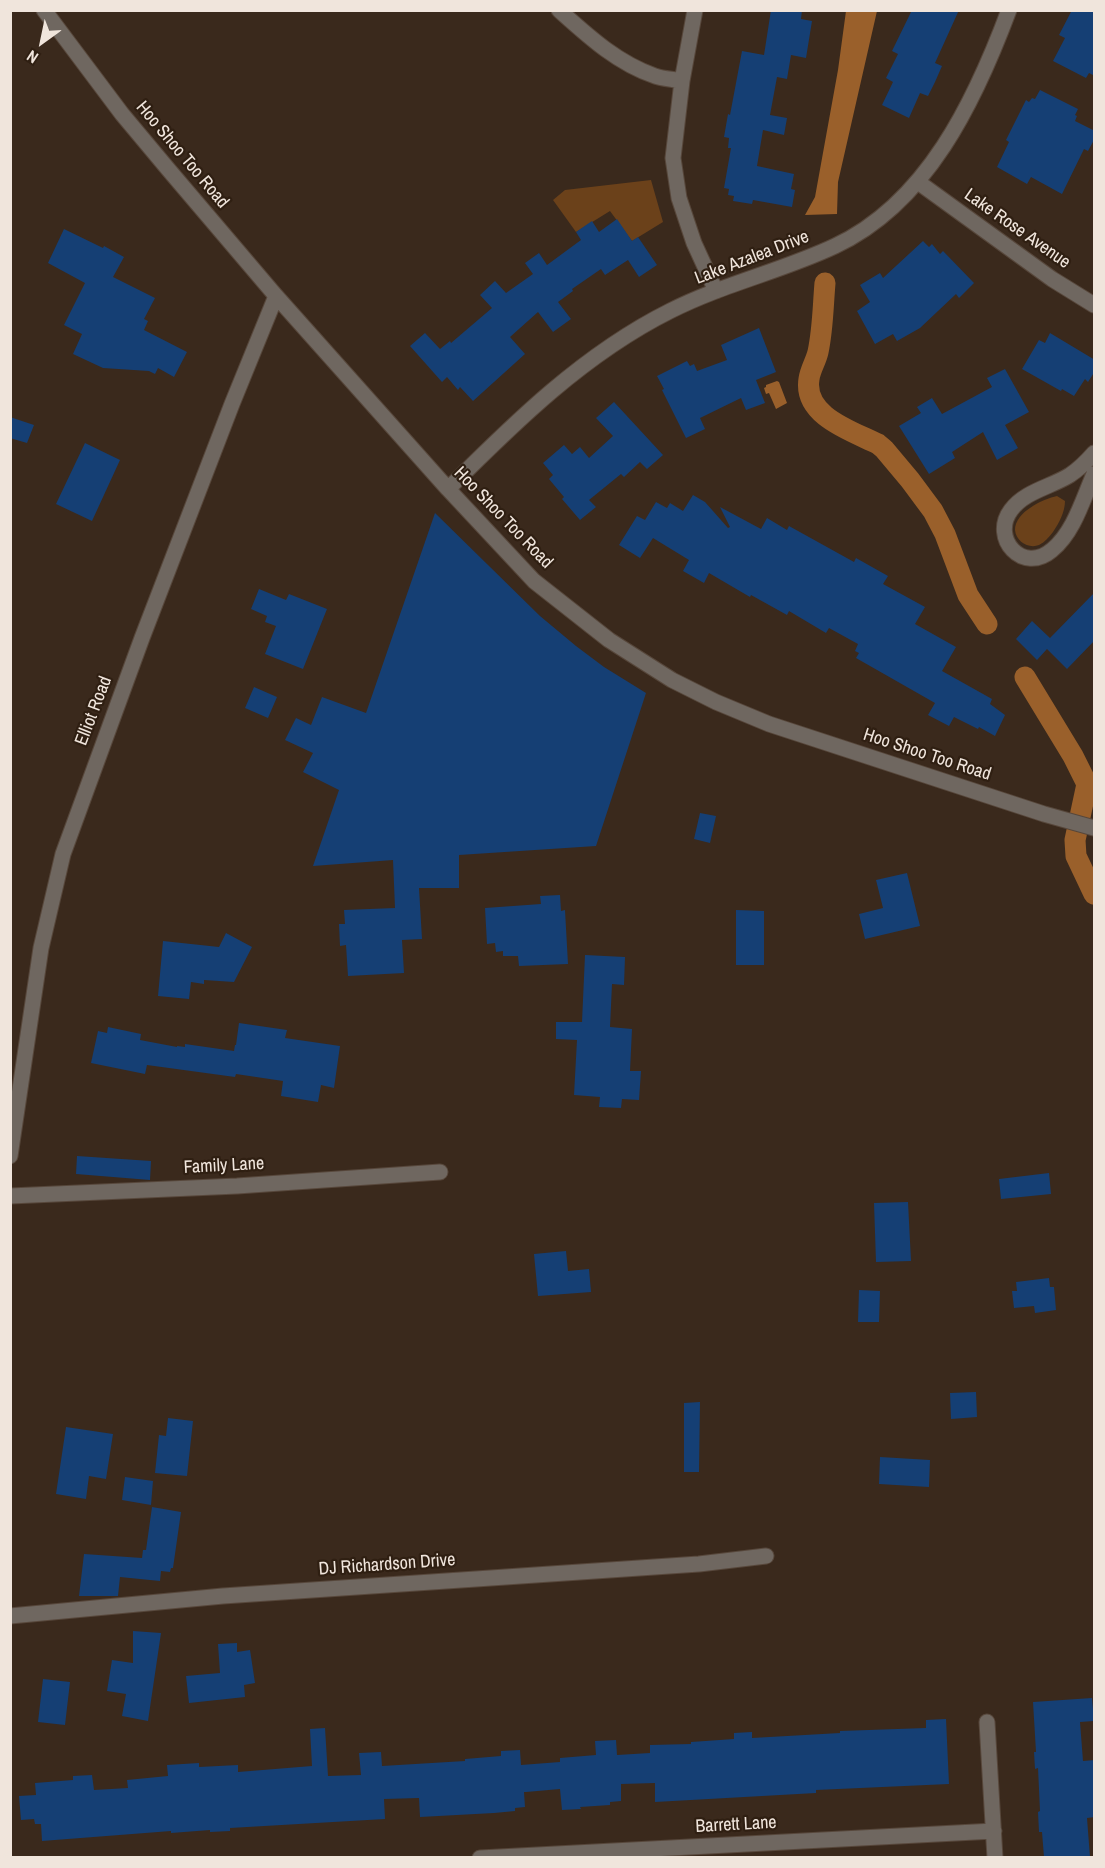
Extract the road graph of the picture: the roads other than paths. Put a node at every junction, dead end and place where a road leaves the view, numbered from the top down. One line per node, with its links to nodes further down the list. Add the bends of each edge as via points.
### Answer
1 (44, 10): 8 (street, Hoo Shoo Too Road, via 122,114)
2 (559, 10): 5 (street, via 621,60 656,76)
3 (695, 10): 5 (street)
4 (1009, 10): 6 (street, Lake Azalea Drive, via 987,68 949,137)
5 (682, 81): 7 (street, via 673,158 679,198)
6 (918, 182): 7 (street, Lake Azalea Drive, via 898,204 847,240); 9 (street, Lake Rose Avenue, via 1052,279)
7 (716, 291): 12 (street, Lake Azalea Drive, via 671,310 626,336 575,373 499,438)
8 (276, 296): 12 (street, Hoo Shoo Too Road); 14 (street, Elliot Road, via 223,426 63,854 41,948)
9 (1095, 305)
10 (1095, 453): 11 (street, via 1070,475 1017,502 1009,511 1005,527 1012,551 1030,559 1050,552 1060,543)
11 (1095, 474)
12 (448, 489): 13 (street, Hoo Shoo Too Road, via 534,581 609,640 672,681 769,724)
13 (1093, 828)
14 (10, 1156)
15 (440, 1172): 16 (street, Family Lane)
16 (10, 1196)
17 (766, 1556): 18 (street, DJ Richardson Drive, via 699,1564 224,1596)
18 (10, 1616)
19 (987, 1722): 20 (street)
20 (994, 1831): 21 (street, Barrett Lane); 22 (street)
21 (480, 1857)
22 (995, 1857)

